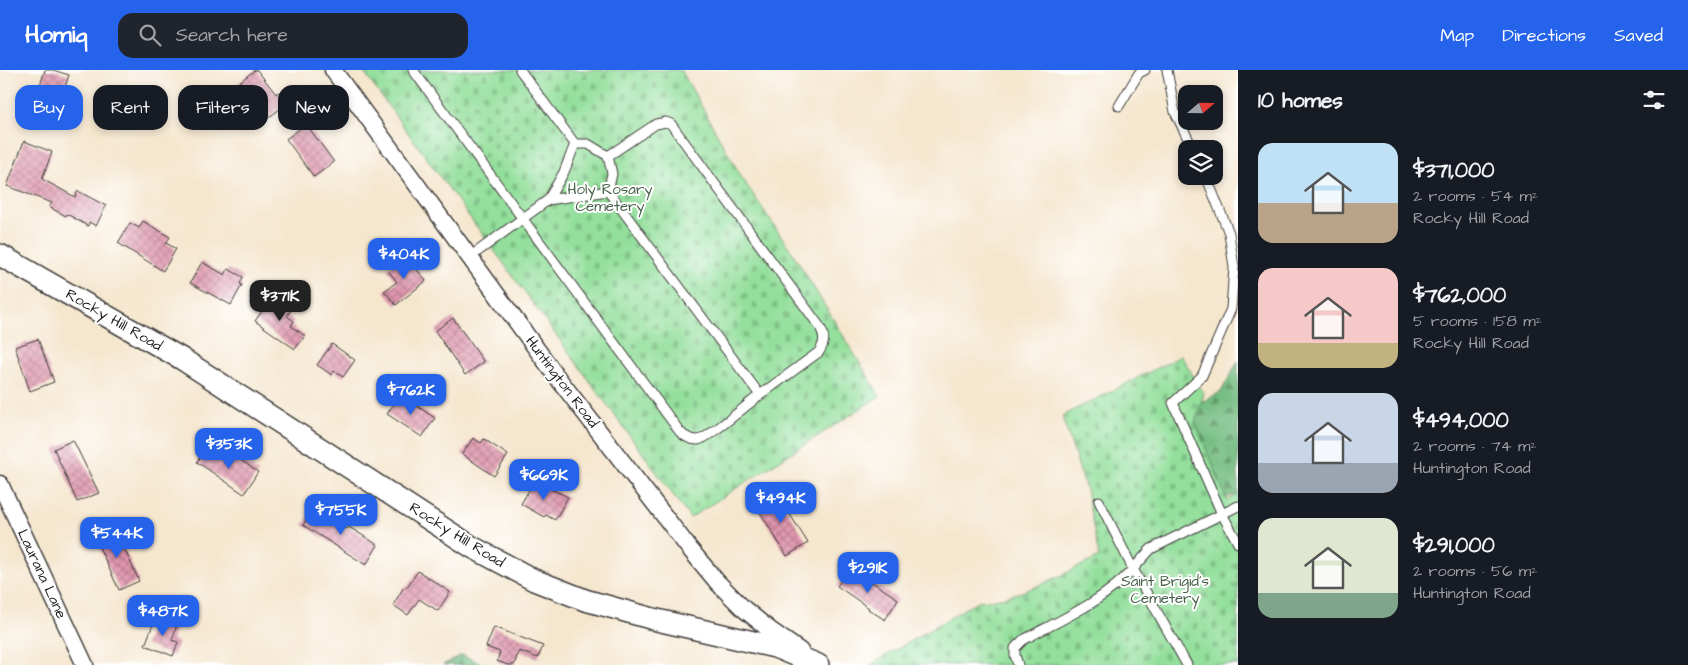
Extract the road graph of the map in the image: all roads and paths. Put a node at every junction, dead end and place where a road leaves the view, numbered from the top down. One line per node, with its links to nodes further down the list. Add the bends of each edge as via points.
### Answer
1 (333, 70): 15 (street, Huntington Road)
2 (413, 70): 13 (lane)
3 (520, 70): 8 (lane)
4 (1145, 70): 6 (lane, via 1139,73)
5 (1167, 70): 7 (lane, via 1175,112)
6 (1119, 106)
7 (1189, 140)
8 (575, 144): 9 (lane, via 588,144); 12 (lane)
9 (608, 156): 11 (lane, via 612,174); 16 (lane, via 656,124 671,124 820,327 824,338 819,352)
10 (1210, 185): 20 (lane, via 1229,233 1234,267 1231,309 1202,376 1173,402)
11 (608, 191): 12 (lane); 16 (lane)
12 (548, 200): 13 (lane)
13 (522, 219): 15 (lane); 16 (lane, via 685,437 703,438)
14 (0, 255): 24 (street, Rocky Hill Road, via 182,359 511,569 585,600 775,647)
15 (470, 256): 24 (street, Huntington Road, via 557,377 708,572 757,620)
16 (760, 395)
17 (0, 484): 23 (street, Laurana Lane)
18 (1099, 501): 22 (lane)
19 (1238, 506): 20 (lane)
20 (1222, 514): 21 (lane); 22 (lane, via 1151,549)
21 (1238, 543)
22 (1133, 569): 25 (lane, via 1121,583 1100,598 1023,640 1015,648); 26 (lane)
23 (85, 665)
24 (820, 665)
25 (1018, 665)
26 (1187, 665)

